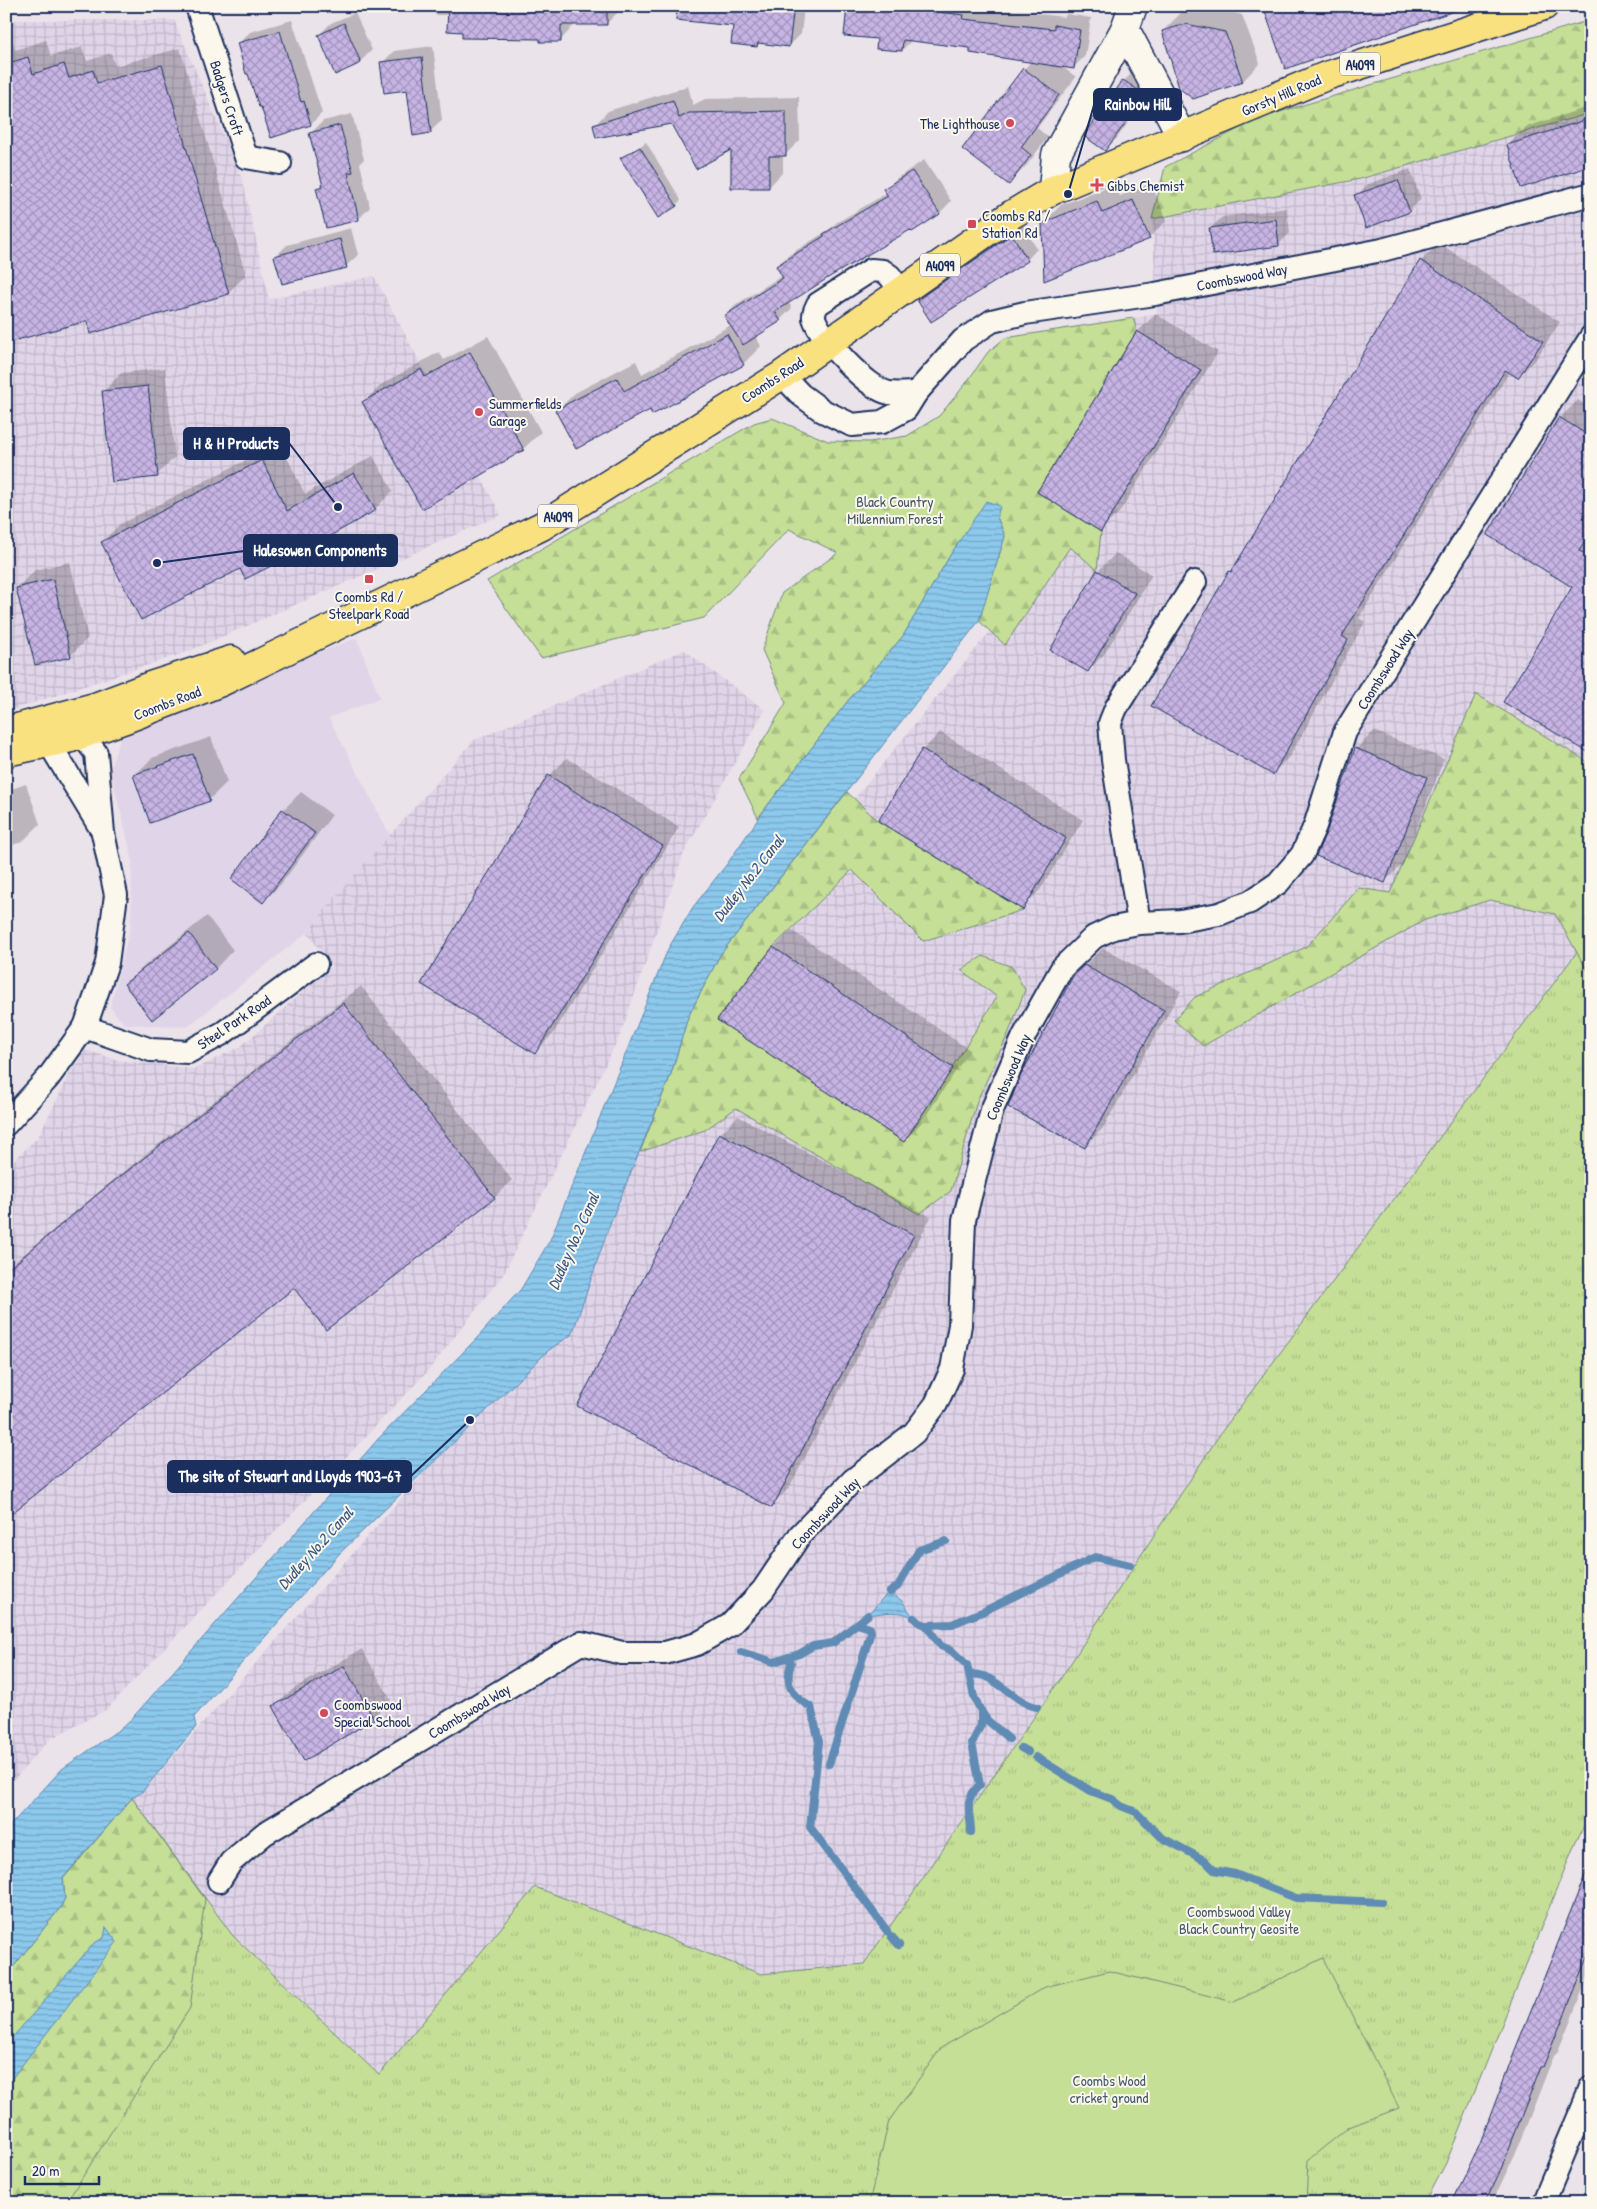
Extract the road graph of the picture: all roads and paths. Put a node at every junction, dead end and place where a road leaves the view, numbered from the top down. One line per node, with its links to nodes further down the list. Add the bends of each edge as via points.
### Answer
1 (197, 6): 5 (street, Badgers Croft, via 246,157)
2 (1544, 6): 4 (main road, Gorsty Hill Road / A4099, via 1329,74)
3 (1129, 17): 4 (street); 6 (street, via 1056,155)
4 (1182, 137): 6 (main road, Gorsty Hill Road / A4099)
5 (280, 163)
6 (1053, 190): 8 (main road, Coombs Road / A4099, via 1011,215)
7 (1591, 194): 12 (street, Coombswood Way, via 1382,250 1155,294 992,321 963,340)
8 (901, 292): 10 (main road, Coombs Road / A4099); 10 (street, via 890,276 871,270 818,304 814,318)
9 (1591, 338): 21 (street, Coombswood Way, via 1345,732 1315,826 1302,855 1278,883 1250,902 1219,914 1180,921)
10 (829, 342): 11 (main road, Coombs Road / A4099); 12 (street, via 864,380 888,393)
11 (782, 375): 12 (street, Coombswood Way, via 801,395 852,425 882,422 906,409); 14 (main road, Coombs Road / A4099, via 542,526)
12 (916, 393)
13 (1195, 582): 21 (street, via 1116,708 1110,723)
14 (320, 632): 16 (main road, Coombs Road / A4099, via 153,685 95,707); 18 (main road, Coombs Road / A4099, via 221,682 115,723)
15 (6, 731): 16 (main road, Coombs Road / A4099)
16 (45, 733): 17 (main road); 18 (main road, via 75,726); 19 (main road, Coombs Road / A4099); 20 (street)
17 (6, 741)
18 (88, 744): 20 (street)
19 (6, 752)
20 (103, 833): 23 (street, via 116,895 107,963)
21 (1139, 923): 25 (street, Coombswood Way, via 1113,928 1094,937 1062,968 1024,1036 992,1110 964,1220 960,1325 952,1369 936,1404 914,1433 854,1480 800,1535 764,1590 730,1625 697,1644 665,1654 622,1653 580,1643 264,1834 231,1862)
22 (316, 964): 23 (street, Steel Park Road, via 223,1032 188,1052 151,1050)
23 (85, 1027): 24 (street, via 48,1078)
24 (6, 1124)
25 (219, 1881)
26 (1591, 2088): 27 (street)
27 (1543, 2203)

